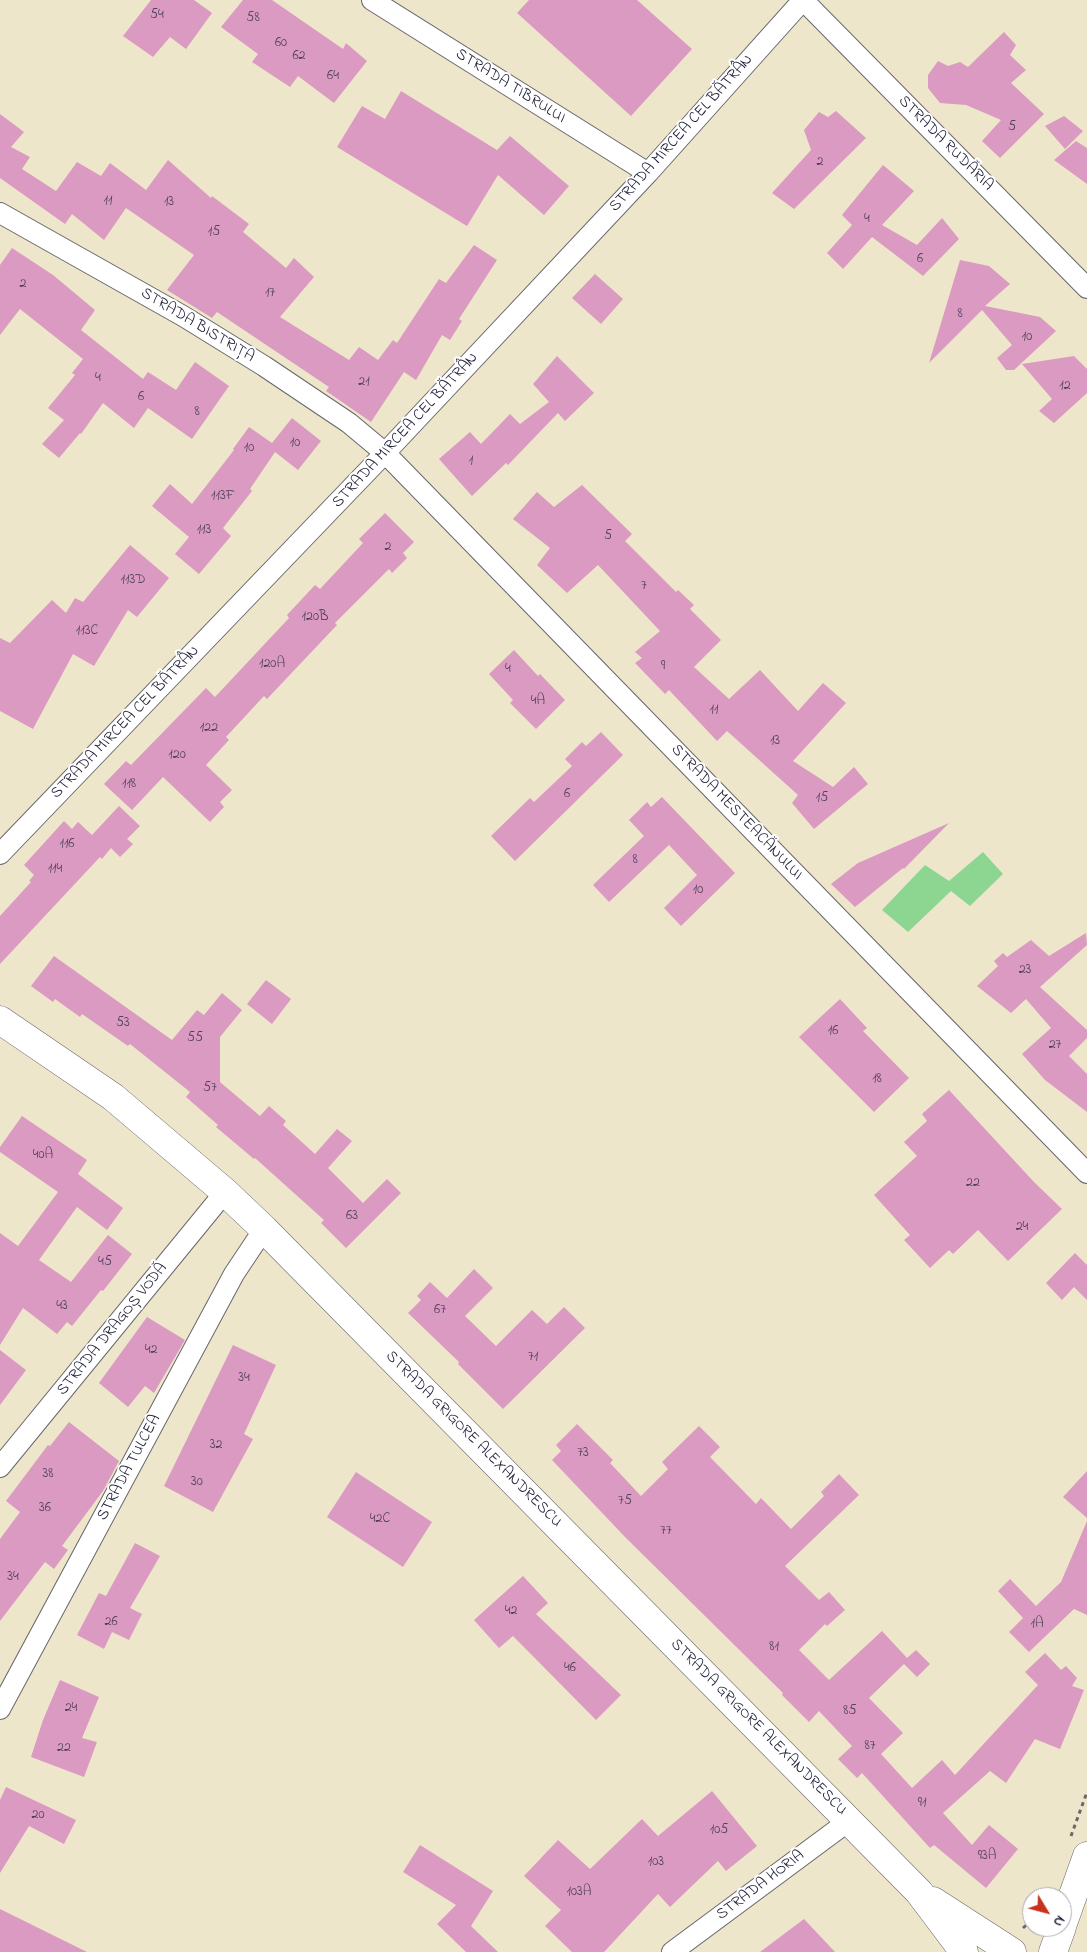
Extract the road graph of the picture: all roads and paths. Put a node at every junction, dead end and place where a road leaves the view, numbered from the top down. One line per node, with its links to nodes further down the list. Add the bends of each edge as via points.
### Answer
1 (372, 0): 3 (street, STRADA TIBRULUI)
2 (803, 0): 3 (street, STRADA MIRCEA CEL BĂTRÂN); 5 (street, STRADA RUDĂRIA)
3 (648, 173): 6 (street, STRADA MIRCEA CEL BĂTRÂN)
4 (0, 213): 6 (street, STRADA BISTRIȚA, via 191,321 349,423)
5 (1087, 288)
6 (385, 453): 7 (street, STRADA MIRCEA CEL BĂTRÂN); 9 (street, STRADA MESTEACĂNULUI)
7 (0, 854)
8 (0, 1020): 10 (street, STRADA GRIGORE ALEXANDRESCU, via 113,1097)
9 (1087, 1173)
10 (225, 1192): 11 (street, STRADA GRIGORE ALEXANDRESCU); 12 (street, STRADA DRAGOȘ VODĂ)
11 (264, 1229): 13 (street, STRADA TULCEA, via 229,1282); 14 (street, STRADA GRIGORE ALEXANDRESCU)
12 (0, 1467)
13 (0, 1709)
14 (850, 1820): 16 (street, STRADA GRIGORE ALEXANDRESCU); 19 (street, STRADA HORIA)
15 (1087, 1856): 17 (street)
16 (919, 1892): 20 (street, STRADA GRIGORE ALEXANDRESCU); 21 (street, STRADA GRIGORE ALEXANDRESCU)
17 (1072, 1898)
18 (1058, 1937): 22 (street)
19 (672, 1952)
20 (964, 1952)
21 (1012, 1952)
22 (1053, 1952)

